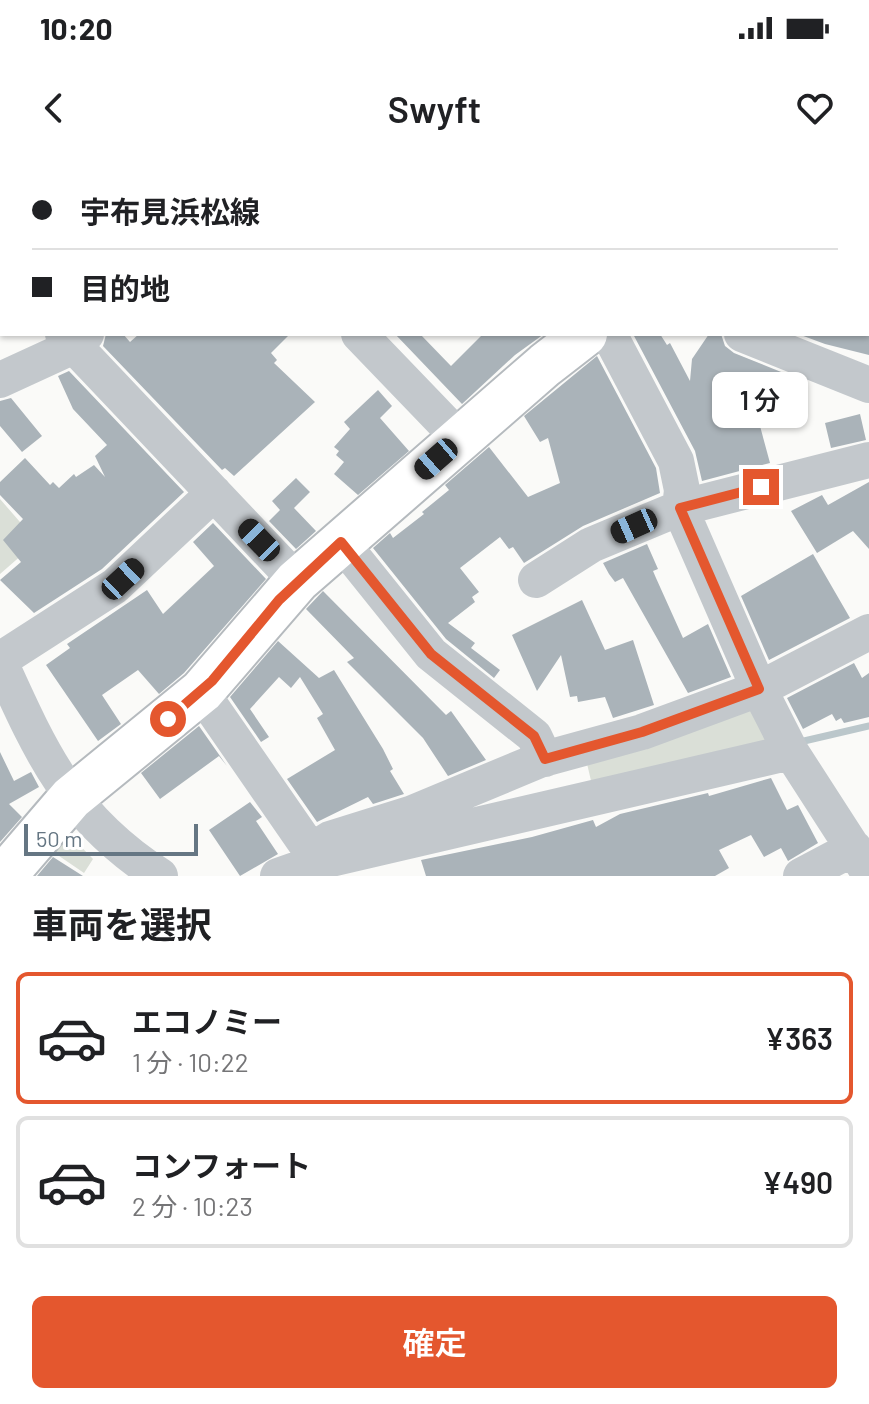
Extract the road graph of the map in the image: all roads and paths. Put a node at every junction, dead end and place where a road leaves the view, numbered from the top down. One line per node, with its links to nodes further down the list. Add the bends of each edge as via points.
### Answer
1 (361, 336): 8 (street)
2 (583, 336): 8 (main road)
3 (610, 336): 11 (street, via 676,461)
4 (747, 336): 7 (street)
5 (74, 338): 6 (street); 10 (street)
6 (0, 380)
7 (869, 385)
8 (460, 439): 12 (main road)
9 (869, 460): 11 (street)
10 (214, 493): 14 (street); 16 (street, via 115,586)
11 (680, 508): 13 (street, via 591,545); 17 (street)
12 (341, 542): 14 (main road); 20 (street, via 431,654 534,736)
13 (536, 580)
14 (297, 581): 18 (main road)
15 (869, 632): 17 (street)
16 (0, 661): 21 (street, via 41,750)
17 (759, 689): 19 (street); 20 (street, via 642,732)
18 (201, 692): 21 (main road); 22 (street)
19 (791, 752): 22 (street); 23 (street)
20 (545, 759): 22 (street, via 410,814 330,839)
21 (71, 798): 24 (main road); 25 (street, via 109,838)
22 (313, 857): 26 (street)
23 (862, 861): 27 (street)
24 (9, 874)
25 (160, 876)
26 (278, 876)
27 (801, 876)

